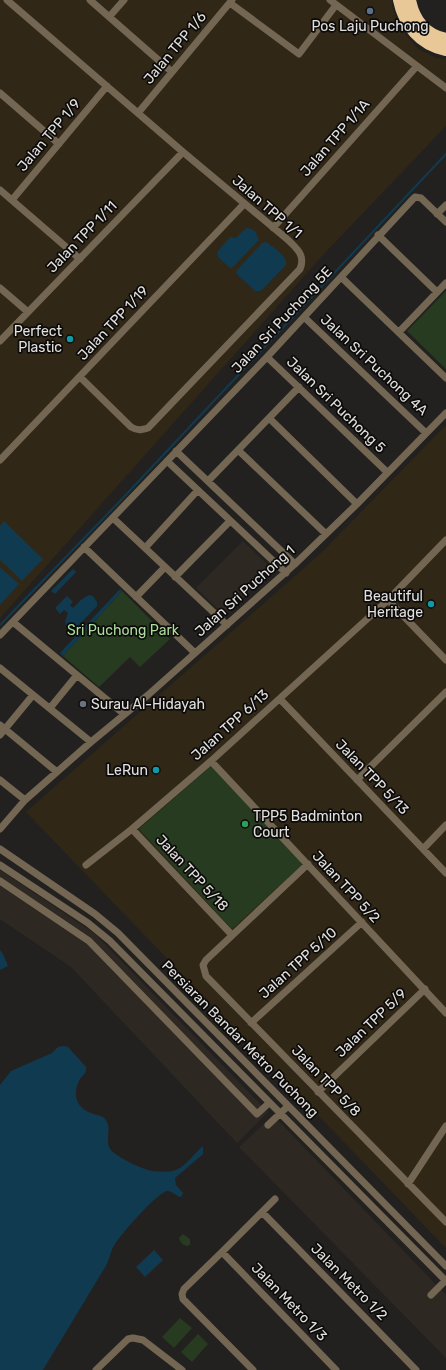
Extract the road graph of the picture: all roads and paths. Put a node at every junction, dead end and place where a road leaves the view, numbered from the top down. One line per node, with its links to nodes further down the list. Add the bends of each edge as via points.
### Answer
1 (6, 0): 12 (street, Jalan TPP 1/1)
2 (90, 0): 7 (street)
3 (124, 0): 7 (street)
4 (231, 1): 6 (street, via 299,54); 11 (street, Jalan TPP 1/6)
5 (403, 1): 8 (highway, via 423,27 434,35); 9 (highway, via 404,16 414,33 429,44)
6 (334, 2): 10 (street)
7 (109, 17): 11 (street)
8 (446, 39)
9 (446, 50)
10 (417, 66): 13 (street); 24 (street, Jalan TPP 1/1A)
11 (172, 72): 15 (street, Jalan TPP 1/6)
12 (107, 86): 15 (street, Jalan TPP 1/1); 16 (street, Jalan TPP 1/9)
13 (446, 88)
14 (0, 93): 16 (street)
15 (138, 113): 17 (street, Jalan TPP 1/1)
16 (59, 144): 19 (street, Jalan TPP 1/9)
17 (183, 152): 20 (street, Jalan TPP 1/1); 26 (street, Jalan TPP 1/11)
18 (0, 190): 19 (street)
19 (12, 200): 26 (street)
20 (244, 204): 24 (street, Jalan TPP 1/1); 36 (street, Jalan TPP 1/19)
21 (446, 205): 22 (street)
22 (438, 214): 23 (street); 25 (street, Jalan Sri Puchong 5E, via 421,198 416,197)
23 (446, 222)
24 (273, 228): 36 (street, Jalan TPP 1/1, via 300,253 303,263 300,269 148,428 136,430 131,427)
25 (378, 235): 27 (street, Jalan Sri Puchong 5E); 30 (street)
26 (80, 258): 31 (street, Jalan TPP 1/11)
27 (340, 276): 32 (street, Jalan Sri Puchong 5E); 33 (street)
28 (446, 283): 30 (street)
29 (0, 288): 31 (street)
30 (437, 292): 33 (street)
31 (28, 312): 34 (street, Jalan TPP 1/11)
32 (304, 317): 35 (street, Jalan Sri Puchong 5E); 41 (street, Jalan Sri Puchong 4A)
33 (399, 332): 37 (street)
34 (0, 341)
35 (267, 357): 38 (street, Jalan Sri Puchong 5); 43 (street, Jalan Sri Puchong 5E)
36 (80, 377): 44 (street, Jalan TPP 1/19)
37 (446, 378)
38 (299, 388): 40 (street); 46 (street, Jalan Sri Puchong 5)
39 (446, 413): 41 (street, Jalan Sri Puchong 1)
40 (269, 418): 42 (street); 49 (street)
41 (426, 433): 46 (street, Jalan Sri Puchong 1)
42 (238, 450): 47 (street); 52 (street)
43 (176, 451): 45 (street, Jalan Sri Puchong 5E); 47 (street)
44 (0, 460)
45 (167, 460): 48 (street); 50 (street, Jalan Sri Puchong 5E)
46 (387, 472): 49 (street, Jalan Sri Puchong 1)
47 (208, 481): 56 (street)
48 (198, 490): 51 (street); 55 (street)
49 (357, 504): 52 (street, Jalan Sri Puchong 1)
50 (113, 518): 54 (street, Jalan Sri Puchong 5E); 55 (street)
51 (230, 521): 58 (street); 59 (street)
52 (326, 534): 56 (street, Jalan Sri Puchong 1)
53 (446, 540): 61 (street, Jalan TPP 6/13)
54 (84, 547): 60 (street); 62 (street, Jalan Sri Puchong 5E)
55 (145, 548): 57 (street)
56 (295, 564): 58 (street, Jalan Sri Puchong 1)
57 (165, 567): 59 (street); 60 (street)
58 (286, 573): 63 (street, Jalan Sri Puchong 1)
59 (176, 577): 63 (street)
60 (136, 597): 65 (street)
61 (388, 600): 66 (street); 71 (street, Jalan TPP 6/13)
62 (13, 622): 64 (street, Jalan Sri Puchong 5E); 68 (street)
63 (227, 625): 65 (street, Jalan Sri Puchong 1)
64 (0, 635)
65 (194, 654): 73 (street, Jalan Sri Puchong 1)
66 (446, 660)
67 (0, 668): 70 (street)
68 (77, 675): 72 (street); 73 (street)
69 (446, 692): 79 (street)
70 (33, 695): 72 (street); 74 (street)
71 (280, 699): 76 (street, Jalan TPP 6/13); 79 (street, Jalan TPP 5/13)
72 (50, 708): 75 (street)
73 (124, 714): 75 (street, Jalan Sri Puchong 1)
74 (2, 729): 77 (street)
75 (91, 742): 77 (street, Jalan Sri Puchong 1)
76 (211, 761): 83 (street, Jalan TPP 6/13); 86 (street, Jalan TPP 5/2)
77 (57, 772): 80 (street, Jalan Sri Puchong 1)
78 (0, 780): 80 (street)
79 (357, 780): 85 (street, Jalan TPP 5/13)
80 (25, 800): 82 (street, Jalan Sri Puchong 1)
81 (446, 825): 85 (street)
82 (0, 829)
83 (132, 829): 88 (street, Jalan TPP 6/13); 92 (street, Jalan TPP 5/18)
84 (0, 848): 98 (street, Persiaran Bandar Metro Puchong, via 107,923)
85 (423, 849): 89 (street, Jalan TPP 5/13)
86 (308, 864): 91 (street, Jalan TPP 5/2); 92 (street)
87 (0, 865): 97 (street, Persiaran Bandar Metro Puchong, via 100,931)
88 (86, 865)
89 (446, 873)
90 (0, 881): 97 (street, via 89,941 257,1114)
91 (362, 922): 93 (street, Jalan TPP 5/2); 95 (street, Jalan TPP 5/10)
92 (232, 934): 95 (street, Jalan TPP 5/8, via 203,965 206,976)
93 (425, 989): 94 (street, Jalan TPP 5/2); 96 (street, Jalan TPP 5/9)
94 (446, 1013)
95 (251, 1023): 96 (street, Jalan TPP 5/8)
96 (318, 1092): 103 (street, Jalan TPP 5/8)
97 (269, 1103): 99 (street, Persiaran Bandar Metro Puchong)
98 (288, 1106): 99 (street); 108 (street, Persiaran Bandar Metro Puchong)
99 (280, 1114): 100 (street); 109 (street, Persiaran Bandar Metro Puchong)
100 (268, 1125)
101 (446, 1126): 102 (street)
102 (444, 1135): 103 (street)
103 (408, 1184): 106 (street, Jalan TPP 5/8)
104 (275, 1200): 105 (street)
105 (262, 1212): 107 (street); 115 (street, Jalan Metro 1/2)
106 (446, 1222)
107 (222, 1252): 113 (street, via 184,1289 183,1299); 114 (street, Jalan Metro 1/3)
108 (446, 1266)
109 (446, 1280): 110 (street)
110 (431, 1295)
111 (96, 1370): 112 (street, via 132,1338 143,1340)
112 (182, 1370)
113 (254, 1370)
114 (336, 1370)
115 (416, 1370)

